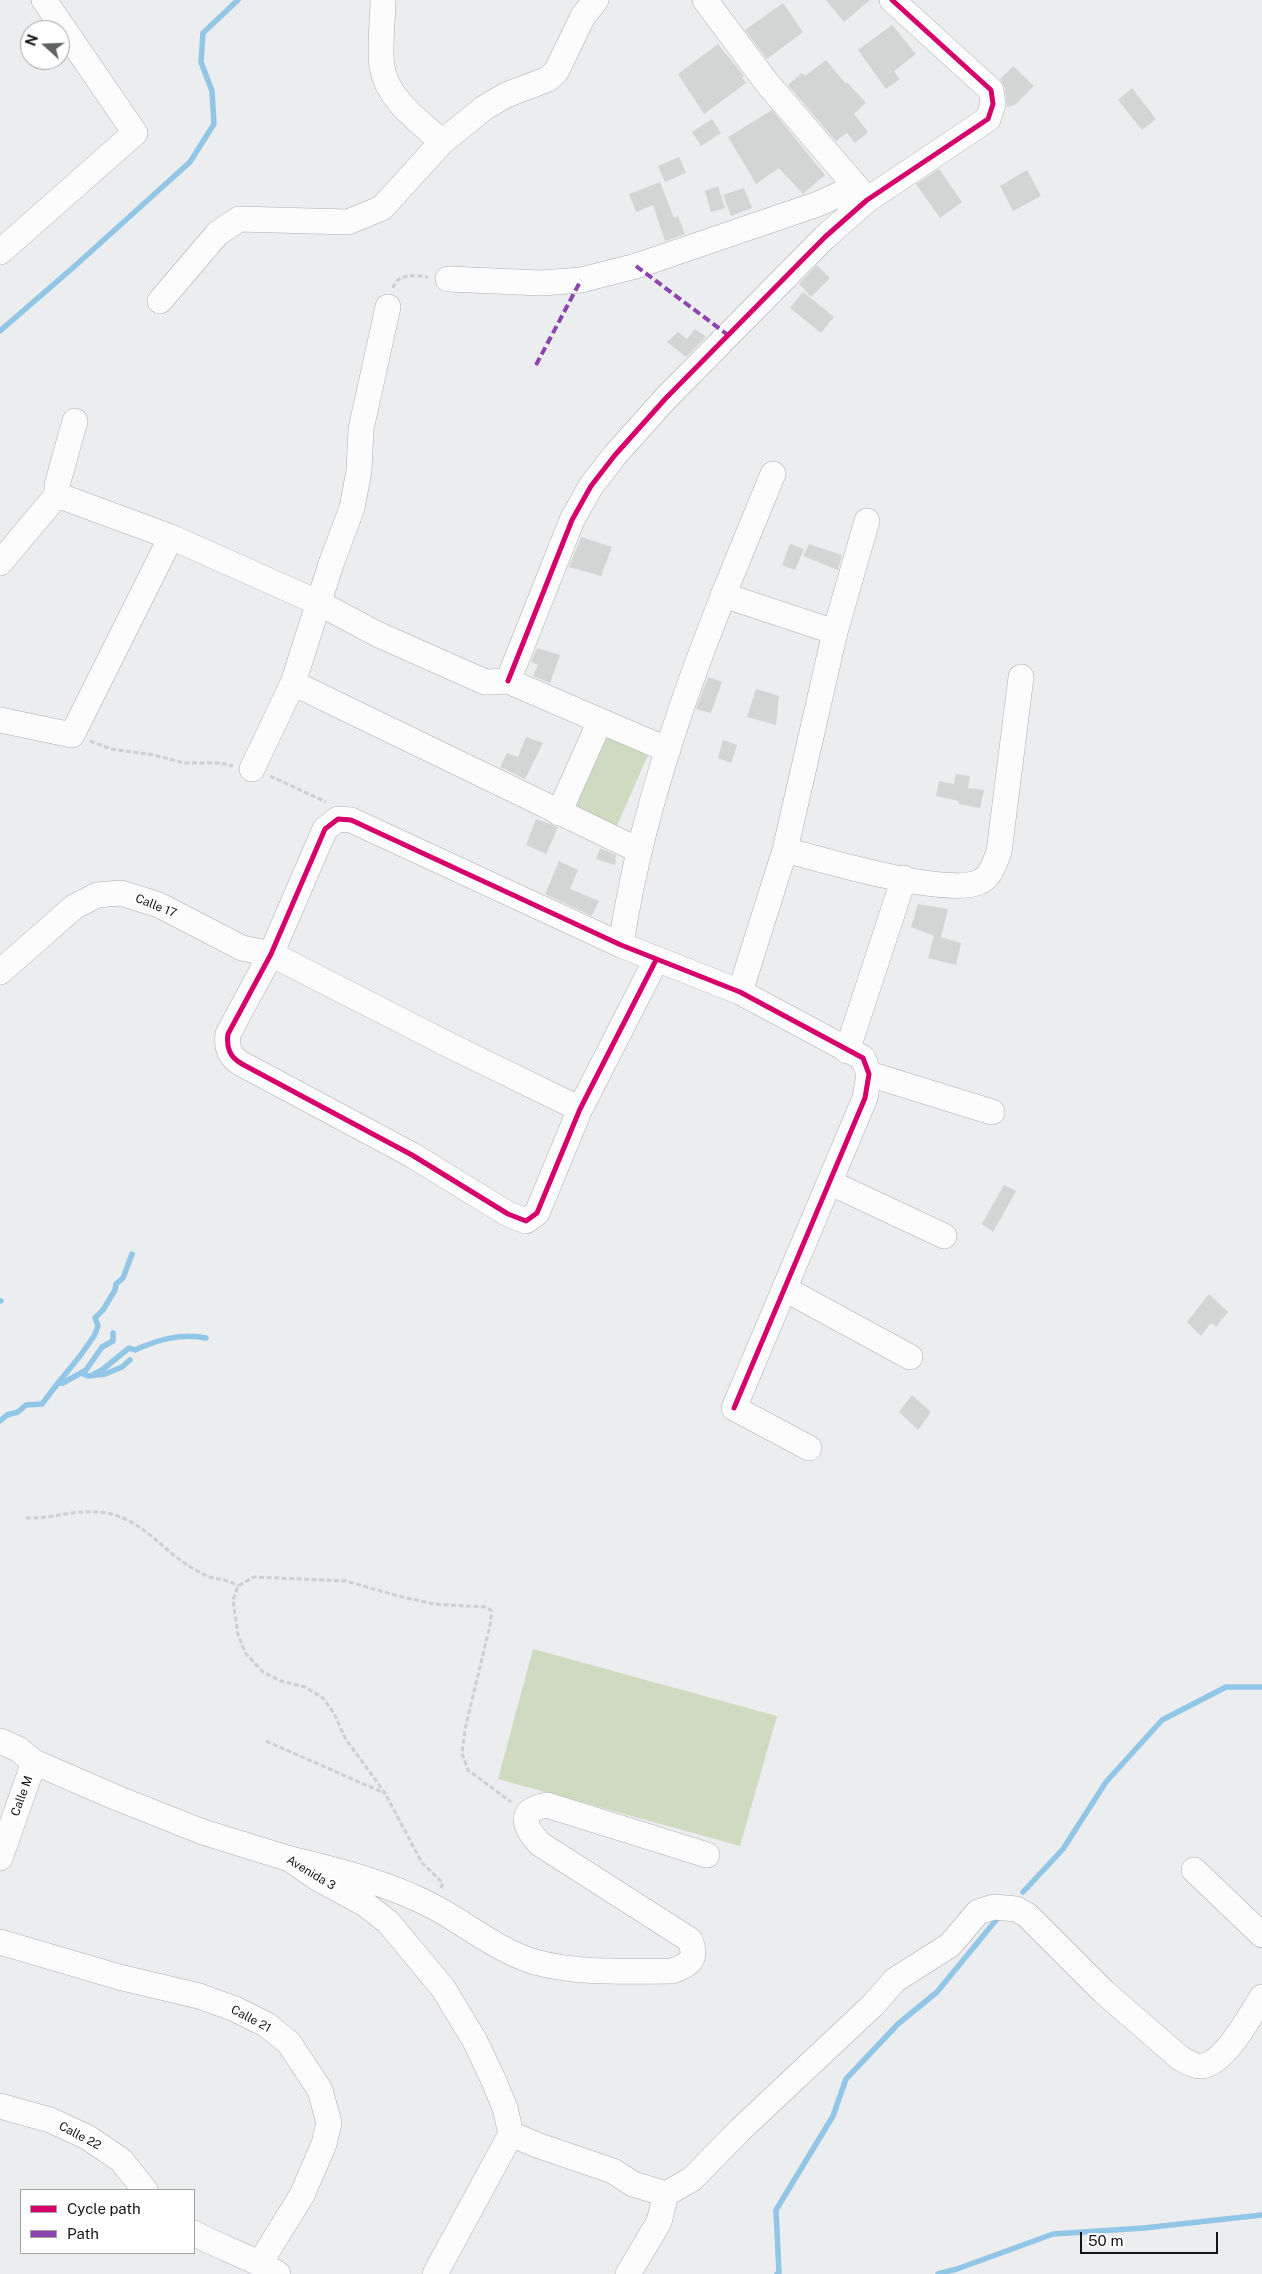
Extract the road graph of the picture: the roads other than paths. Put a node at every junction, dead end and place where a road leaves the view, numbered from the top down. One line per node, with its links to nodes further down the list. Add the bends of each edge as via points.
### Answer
1 (44, 0): 8 (street, via 135,133)
2 (383, 0): 6 (street, via 382,66 390,90)
3 (596, 0): 6 (street, via 584,16 556,72 548,79 506,95 484,108)
4 (705, 0): 7 (street, via 767,83)
5 (892, 0): 7 (street, via 991,90 993,104 988,119)
6 (442, 142): 10 (street, via 382,208 348,222 239,220 218,233)
7 (861, 194): 9 (street, via 818,204 636,266 581,280); 22 (street, via 666,398 591,486 572,520)
8 (0, 252)
9 (448, 279)
10 (160, 301)
11 (388, 307): 19 (street, via 362,429 352,508)
12 (76, 421): 14 (street, via 57,485)
13 (773, 474): 18 (street)
14 (57, 496): 16 (street); 17 (street)
15 (867, 521): 20 (street)
16 (170, 537): 19 (street); 24 (street, via 72,735)
17 (0, 563)
18 (723, 595): 20 (street); 26 (street)
19 (319, 603): 22 (street, via 377,634 485,682); 23 (street)
20 (835, 632): 30 (street)
21 (1021, 677): 31 (street, via 999,852 991,873 979,882 954,888)
22 (508, 681): 25 (street)
23 (293, 683): 27 (street); 28 (street)
24 (0, 720)
25 (600, 721): 26 (street); 28 (street)
26 (668, 750): 29 (street)
27 (252, 768)
28 (559, 813): 29 (street)
29 (638, 850): 32 (street)
30 (785, 850): 31 (street); 36 (street)
31 (904, 878): 37 (street)
32 (621, 945): 33 (street, via 351,820 338,819 326,829); 34 (street)
33 (271, 954): 35 (street, Calle 17, via 242,948 160,905 121,893 97,895 74,907); 39 (street, Calle 17); 39 (street, via 228,1034 228,1047 235,1060 412,1155 508,1214 526,1221 537,1212)
34 (656, 960): 36 (street); 39 (street)
35 (0, 972)
36 (740, 992): 37 (street)
37 (847, 1050): 38 (street, via 864,1058)
38 (869, 1074): 40 (street); 41 (street, via 865,1098)
39 (580, 1109)
40 (992, 1112)
41 (831, 1183): 42 (street); 43 (street)
42 (944, 1236)
43 (785, 1290): 44 (street); 45 (street, via 734,1408)
44 (910, 1357)
45 (809, 1448)
46 (0, 1741): 47 (street, Avenida 3, via 18,1749)
47 (34, 1762): 49 (street, Calle M); 50 (street, Avenida 3, via 202,1832)
48 (707, 1855): 50 (street, via 547,1805 535,1807 526,1820 528,1830 540,1844 690,1940 694,1948 692,1958 687,1966 672,1971 566,1968 534,1962 500,1947 404,1893)
49 (0, 1858)
50 (290, 1858): 56 (street, Avenida 3, via 388,1922 443,1988 494,2079)
51 (1194, 1870): 52 (street)
52 (1262, 1935)
53 (0, 1942): 60 (street, Calle 21, via 118,1977 200,1996 267,2025 289,2043 320,2090 329,2123 324,2144)
54 (1262, 1997): 58 (street, via 1241,2032 1215,2060 1202,2066 1192,2064 1180,2058 1104,1992 1027,1915 1016,1909 994,1907 978,1912 950,1945 895,1980 692,2180)
55 (0, 2106): 57 (street, Calle 22, via 50,2120 87,2137 121,2160)
56 (511, 2134): 58 (street); 61 (street)
57 (144, 2189)
58 (666, 2194): 62 (street, via 659,2222)
59 (195, 2234): 60 (street)
60 (269, 2268)
61 (435, 2274)
62 (628, 2274)

